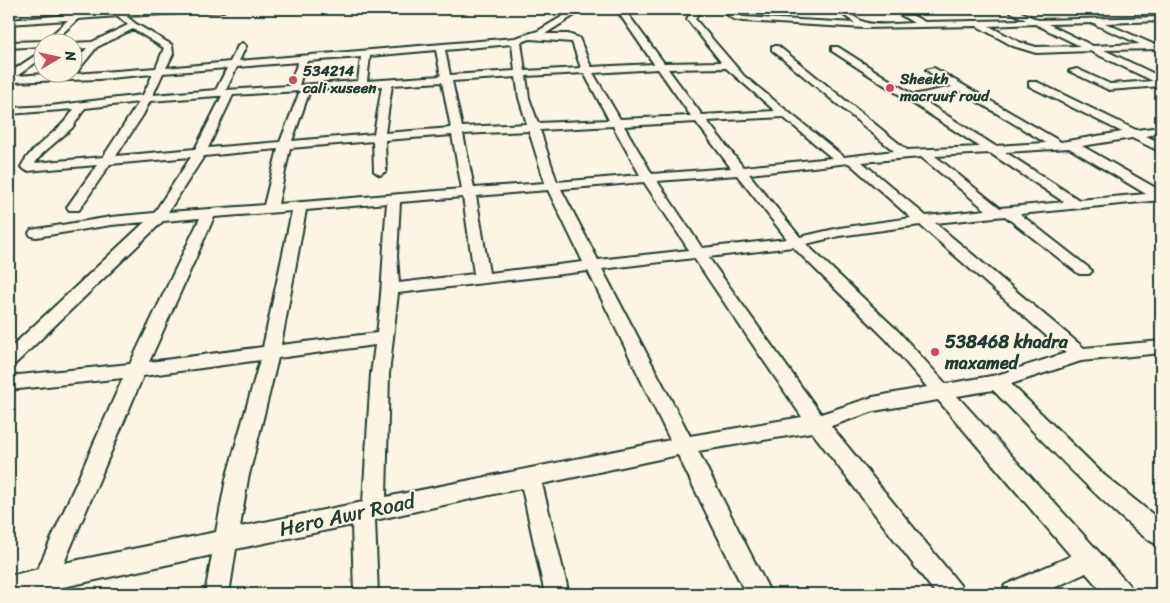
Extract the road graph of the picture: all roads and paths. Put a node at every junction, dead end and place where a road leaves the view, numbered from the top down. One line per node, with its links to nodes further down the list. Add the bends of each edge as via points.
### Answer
1 (88, 9): 16 (street)
2 (142, 9): 15 (street)
3 (223, 9): 12 (street)
4 (580, 9): 29 (street)
5 (620, 9): 46 (street)
6 (695, 9): 7 (street); 45 (street, via 691,19)
7 (715, 9)
8 (724, 9): 25 (street, via 742,19 836,27)
9 (839, 9): 25 (street)
10 (896, 9): 23 (street)
11 (1008, 9): 21 (street)
12 (194, 10): 15 (street)
13 (1125, 12): 17 (street)
14 (1070, 13): 19 (street)
15 (124, 14): 16 (street); 24 (street)
16 (78, 18): 20 (street); 28 (street)
17 (1142, 19): 18 (street); 19 (street); 26 (street)
18 (1161, 19)
19 (1092, 21): 21 (street); 36 (street)
20 (13, 22): 27 (street)
21 (1038, 22): 22 (street); 39 (street)
22 (979, 24): 23 (street); 39 (street, via 1027,48)
23 (924, 25): 25 (street)
24 (133, 26): 32 (street); 47 (street, via 168,47)
25 (866, 26)
26 (1161, 26)
27 (9, 27)
28 (61, 32)
29 (524, 39): 37 (street); 48 (street, via 576,40); 52 (street)
30 (32, 44): 31 (street)
31 (9, 45)
32 (94, 45): 33 (street); 42 (street)
33 (82, 46)
34 (242, 46): 44 (street)
35 (775, 48): 82 (street)
36 (1159, 48): 39 (street)
37 (440, 49): 40 (street); 55 (street)
38 (835, 49): 65 (street)
39 (1096, 50): 56 (street)
40 (366, 54): 41 (street); 59 (street)
41 (304, 58): 44 (street); 62 (street)
42 (82, 60)
43 (32, 61): 54 (street)
44 (235, 64): 47 (street); 63 (street)
45 (728, 65): 46 (street); 68 (street)
46 (661, 66): 48 (street); 69 (street)
47 (160, 70): 51 (street); 64 (street)
48 (587, 70): 52 (street); 70 (street)
49 (931, 70): 61 (street)
50 (1074, 71): 56 (street, via 1109,87)
51 (82, 74)
52 (521, 74): 55 (street); 71 (street)
53 (32, 77): 54 (street)
54 (9, 78)
55 (446, 79): 57 (street); 73 (street)
56 (1161, 82)
57 (387, 84): 59 (street); 75 (street)
58 (1033, 84): 74 (street)
59 (362, 85): 60 (street)
60 (306, 88): 62 (street); 77 (street)
61 (962, 88): 65 (street); 76 (street)
62 (293, 89): 63 (street)
63 (224, 93): 64 (street); 81 (street)
64 (147, 98): 66 (street); 84 (street)
65 (912, 98): 79 (street)
66 (82, 105): 67 (street); 84 (street, via 69,125 46,144 27,167)
67 (9, 111)
68 (786, 114): 69 (street); 83 (street)
69 (699, 119): 70 (street); 85 (street)
70 (617, 124): 71 (street); 87 (street)
71 (533, 128): 73 (street); 88 (street)
72 (1161, 130): 74 (street)
73 (456, 132): 75 (street); 89 (street)
74 (1134, 134): 76 (street); 78 (street)
75 (379, 138): 77 (street); 86 (street)
76 (1065, 145): 79 (street); 90 (street)
77 (284, 147): 81 (street); 95 (street)
78 (1161, 148)
79 (996, 150): 80 (street); 92 (street)
80 (924, 153): 82 (street); 96 (street)
81 (199, 154): 84 (street); 98 (street)
82 (904, 154): 83 (street)
83 (846, 160): 85 (street); 99 (street)
84 (105, 161): 94 (street)
85 (739, 171): 87 (street); 101 (street)
86 (380, 172)
87 (648, 178): 88 (street); 102 (street)
88 (552, 185): 89 (street); 103 (street)
89 (471, 193): 91 (street); 105 (street)
90 (1161, 196): 92 (street)
91 (394, 200): 93 (street); 106 (street)
92 (1076, 204): 96 (street)
93 (300, 206): 95 (street); 109 (street)
94 (74, 207)
95 (270, 208): 97 (street)
96 (1002, 212): 99 (street); 104 (street)
97 (208, 215): 98 (street); 112 (street)
98 (158, 218): 100 (street, via 111,221); 111 (street)
99 (923, 221): 101 (street, via 839,232); 110 (street)
100 (36, 233)
101 (796, 242): 102 (street); 115 (street, via 892,335)
102 (698, 253): 103 (street); 116 (street)
103 (592, 266): 105 (street); 117 (street)
104 (1084, 271)
105 (482, 278): 106 (street)
106 (391, 289): 107 (street)
107 (385, 338): 109 (street); 119 (street)
108 (1161, 347): 110 (street, Hero Awr Road)
109 (271, 352): 112 (street); 121 (street, via 236,479)
110 (1080, 355): 113 (street, Hero Awr Road)
111 (9, 360)
112 (136, 370): 114 (street); 123 (street)
113 (997, 382): 115 (street, Hero Awr Road); 120 (street, via 1132,514)
114 (9, 383)
115 (940, 391): 116 (street, Hero Awr Road, via 873,404); 122 (street)
116 (817, 422): 117 (street, Hero Awr Road); 129 (street)
117 (686, 446): 118 (street, Hero Awr Road); 128 (street)
118 (530, 477): 119 (street, Hero Awr Road); 127 (street)
119 (368, 511): 121 (street, Hero Awr Road); 126 (street)
120 (1161, 535)
121 (225, 540): 123 (street, Hero Awr Road); 125 (street)
122 (1090, 559): 130 (street); 131 (street)
123 (41, 587): 124 (street, Hero Awr Road)
124 (9, 588)
125 (217, 594)
126 (366, 594)
127 (557, 594)
128 (759, 594)
129 (952, 594)
130 (1014, 594)
131 (1120, 594)

